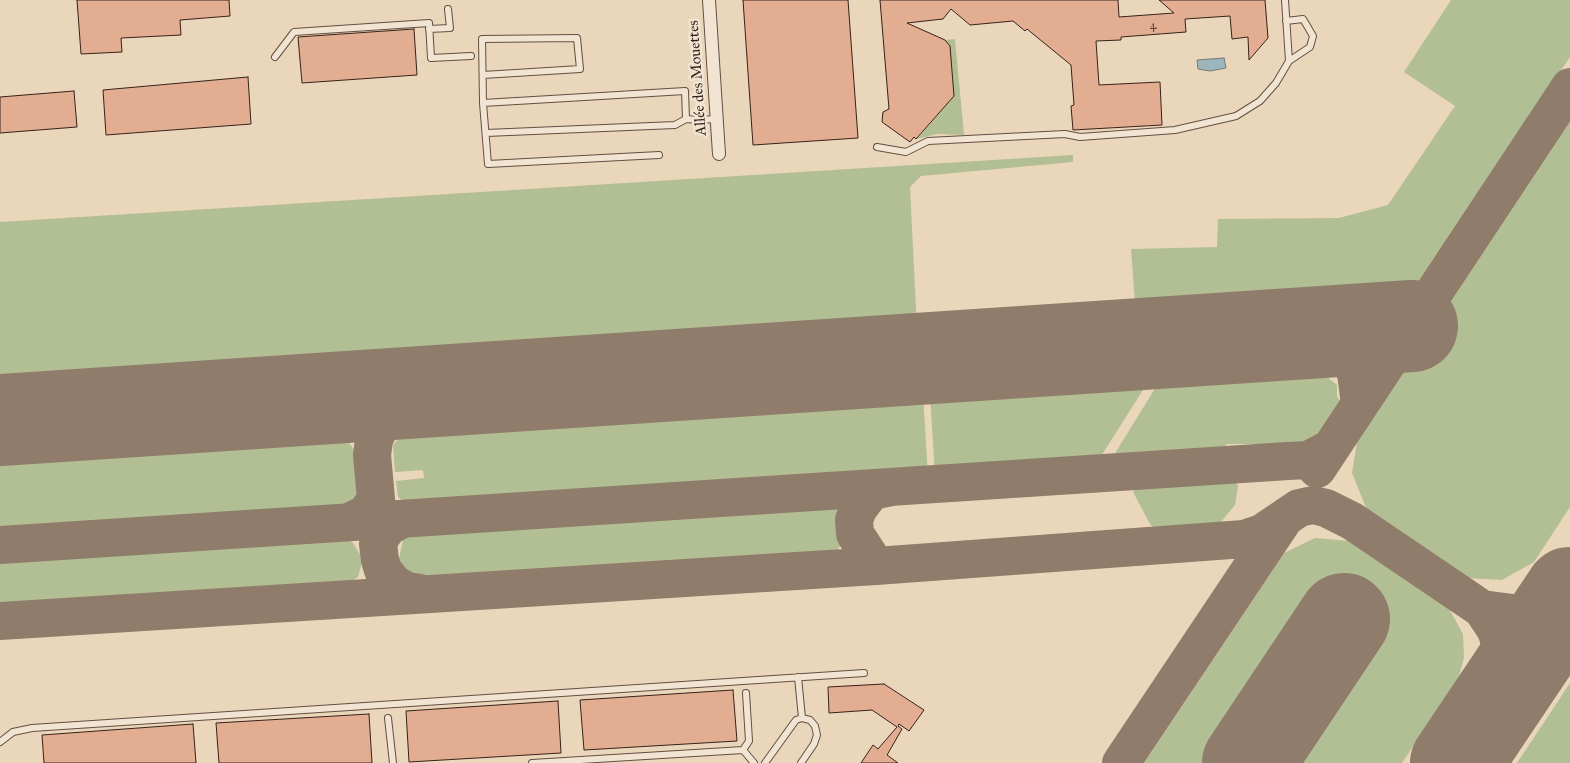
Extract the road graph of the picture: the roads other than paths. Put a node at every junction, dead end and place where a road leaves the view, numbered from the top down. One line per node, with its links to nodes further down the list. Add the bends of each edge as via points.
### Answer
1 (709, 0): 12 (street, Allée des Mouettes)
2 (1285, 0): 4 (lane)
3 (448, 9): 5 (lane, via 450,28)
4 (1286, 21): 8 (lane); 8 (lane, via 1303,19 1313,36 1310,47)
5 (430, 29): 6 (lane, via 432,58); 7 (lane, via 429,23 294,32)
6 (470, 56)
7 (275, 57)
8 (1289, 61): 14 (lane, via 1276,83 1260,100 1236,116 1175,130 1080,137 1065,134 928,141 906,152)
9 (483, 75): 9 (lane, via 482,39 577,38 580,69); 10 (lane)
10 (484, 102): 11 (lane, via 685,91); 13 (lane)
11 (686, 119): 12 (lane); 13 (lane, via 675,125)
12 (717, 120): 15 (street, Allée des Mouettes)
13 (486, 133): 16 (lane, via 488,164)
14 (877, 147)
15 (719, 154)
16 (659, 155)
17 (864, 673): 18 (lane)
18 (798, 677): 21 (lane); 22 (lane, via 32,728 14,732)
19 (746, 693): 23 (lane, via 749,741)
20 (388, 718): 24 (lane)
21 (802, 718): 27 (lane, via 796,720); 28 (lane, via 816,726 817,735)
22 (0, 742)
23 (743, 750): 25 (lane); 26 (lane)
24 (393, 763)
25 (532, 763)
26 (754, 763)
27 (765, 763)
28 (801, 763)

